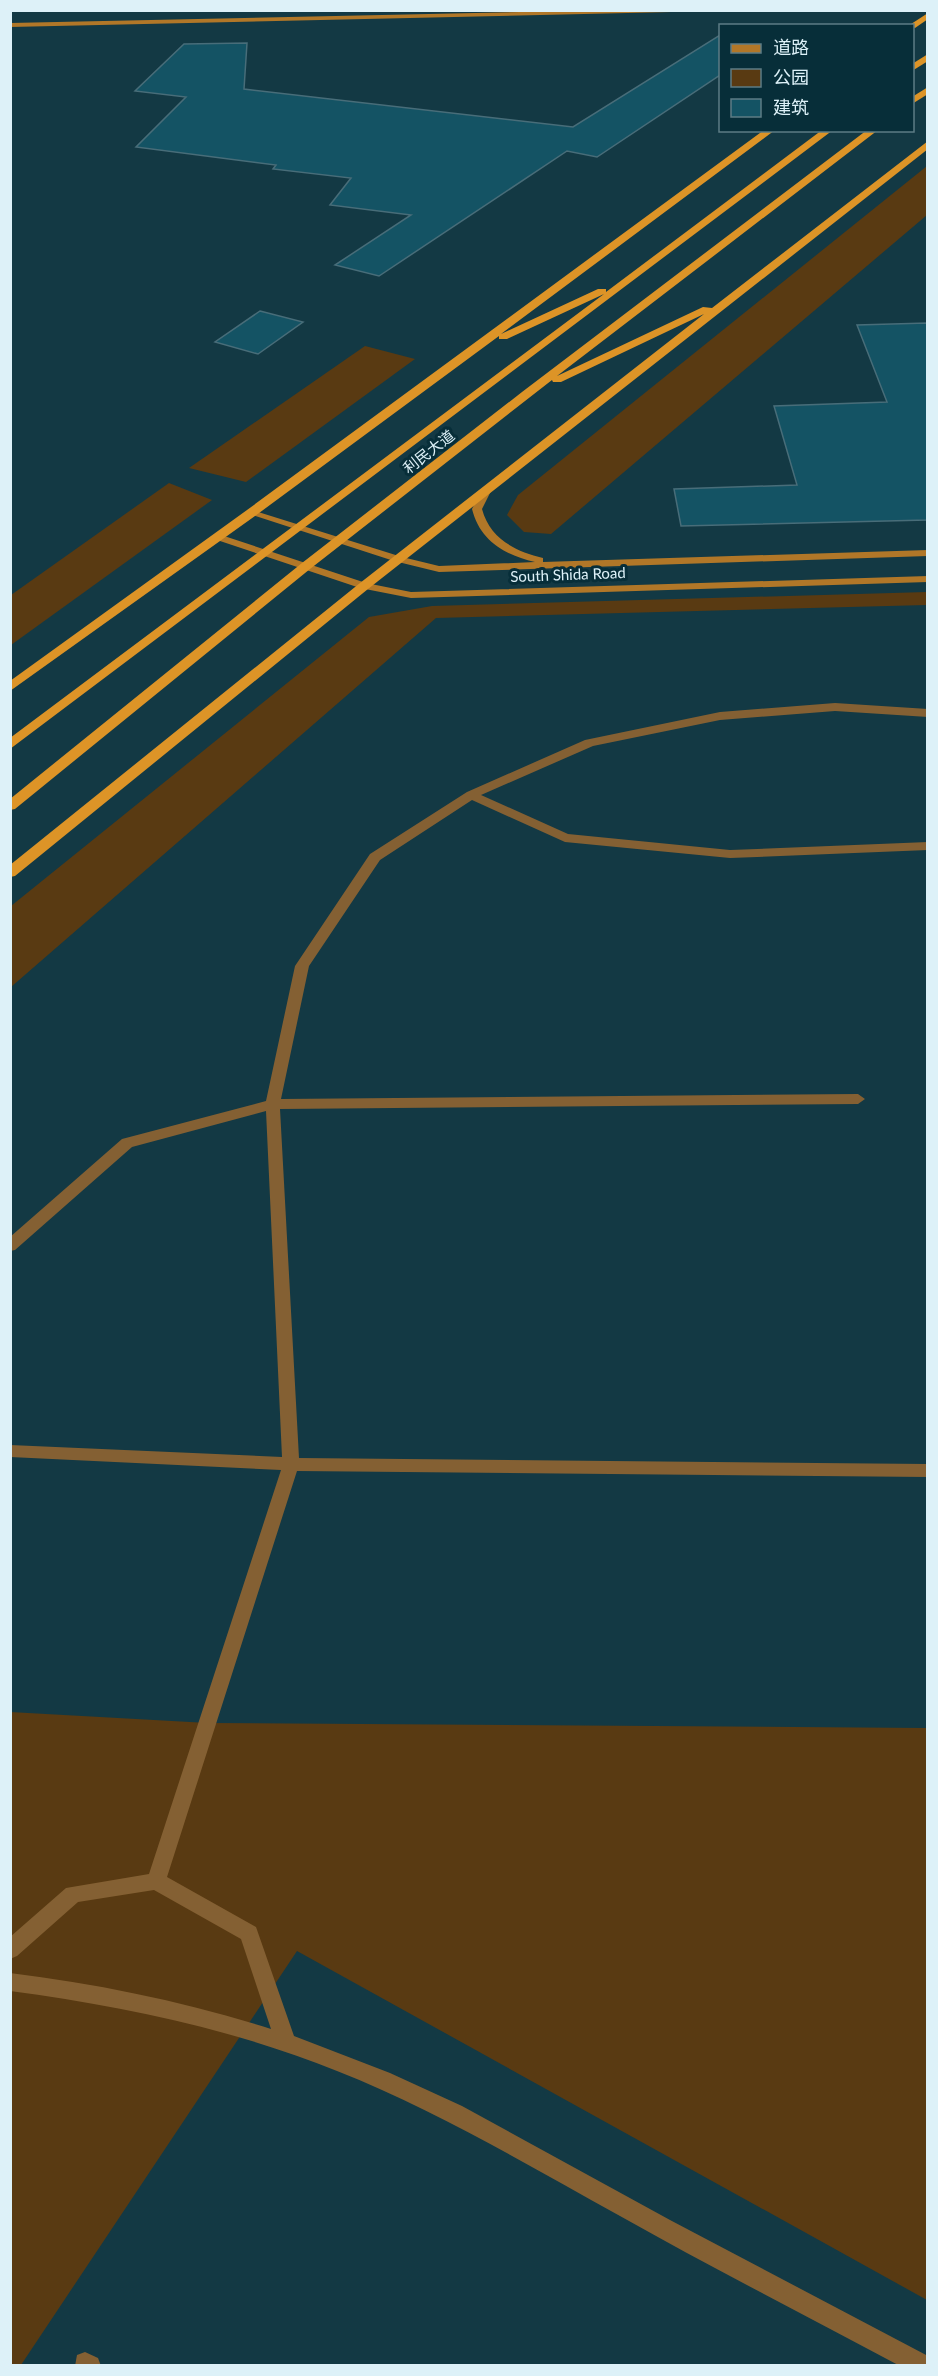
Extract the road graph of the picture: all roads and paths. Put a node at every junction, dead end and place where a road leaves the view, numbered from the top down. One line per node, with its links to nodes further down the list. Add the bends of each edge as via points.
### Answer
1 (754, 10): 3 (main road)
2 (927, 15): 4 (highway)
3 (10, 25)
4 (914, 25)
5 (927, 57): 6 (highway)
6 (914, 67)
7 (927, 90): 8 (highway)
8 (914, 100)
9 (768, 132): 15 (highway)
10 (826, 132): 13 (highway, 利民大道)
11 (871, 132): 16 (highway, 利民大道)
12 (927, 144): 14 (highway)
13 (635, 275): 15 (highway); 19 (highway, 利民大道)
14 (734, 296): 16 (highway); 17 (highway)
15 (468, 354): 18 (highway)
16 (526, 394): 21 (highway, 利民大道)
17 (486, 491): 24 (highway); 25 (main road, via 477,509 478,517 496,541 537,560)
18 (251, 513): 19 (main road, South Shida Road); 20 (highway)
19 (299, 528): 21 (main road, South Shida Road); 23 (highway, 利民大道)
20 (218, 537): 23 (main road, South Shida Road); 29 (highway)
21 (339, 541): 24 (main road, South Shida Road); 26 (highway, 利民大道)
22 (927, 553): 25 (main road, South Shida Road)
23 (266, 554): 26 (main road, South Shida Road); 31 (highway, 利民大道)
24 (398, 559): 25 (main road, South Shida Road, via 439,569); 28 (highway)
25 (584, 564)
26 (306, 566): 28 (main road, South Shida Road); 33 (highway, 利民大道)
27 (927, 579): 28 (main road, South Shida Road, via 411,595)
28 (364, 586): 35 (highway)
29 (10, 687)
30 (927, 713): 32 (street, via 835,707 720,716 589,743)
31 (10, 745)
32 (471, 795): 34 (street, via 565,838 730,854); 37 (street, via 375,857 302,966)
33 (10, 806)
34 (927, 846)
35 (10, 873)
36 (858, 1099): 37 (street)
37 (273, 1104): 38 (street, via 127,1143); 40 (street)
38 (10, 1246)
39 (10, 1451): 40 (street)
40 (291, 1464): 41 (street); 42 (street)
41 (927, 1471)
42 (156, 1881): 43 (street, via 73,1894); 45 (street, via 249,1933)
43 (10, 1950)
44 (10, 1982): 45 (street, via 167,2010)
45 (286, 2043): 46 (street, via 383,2080 466,2119)
46 (924, 2366)

